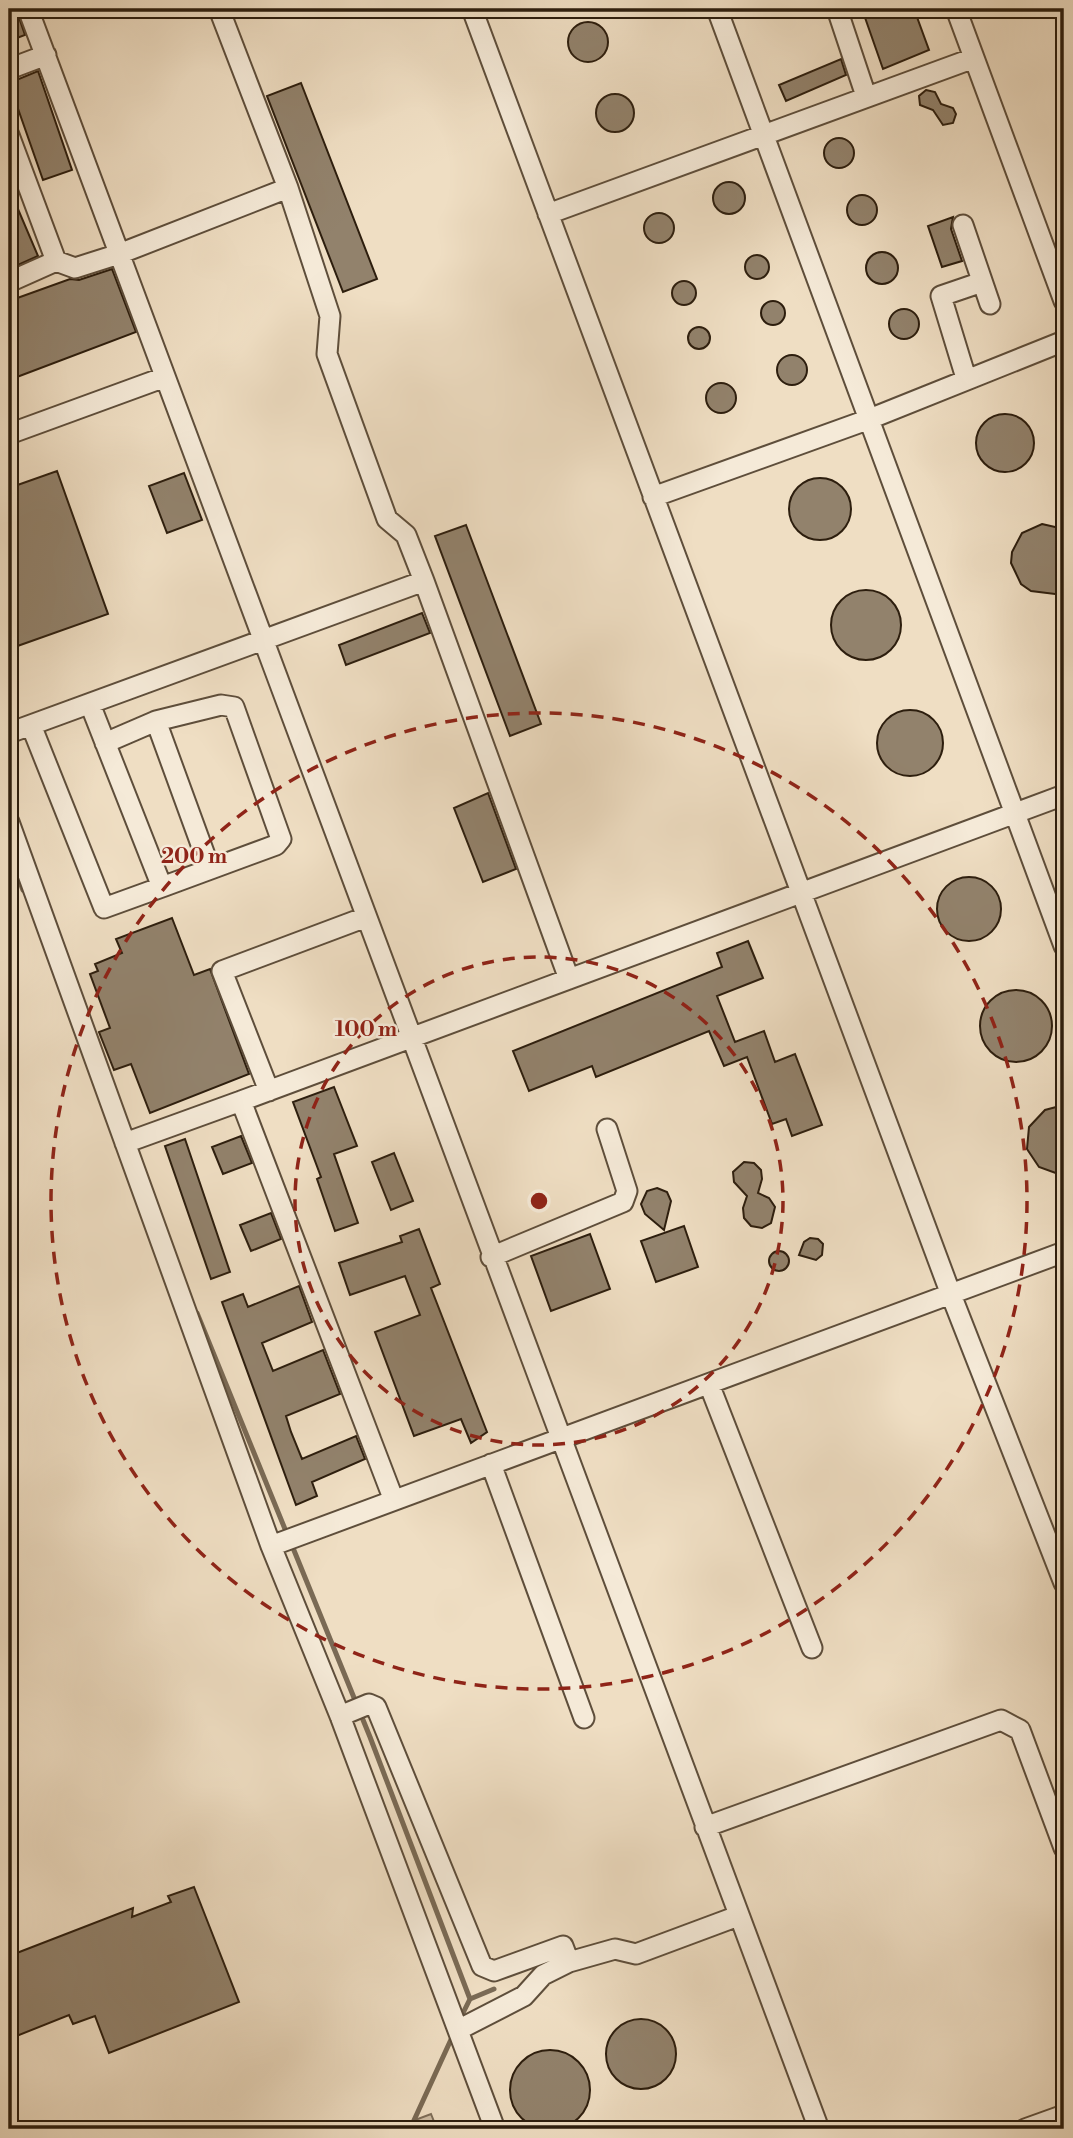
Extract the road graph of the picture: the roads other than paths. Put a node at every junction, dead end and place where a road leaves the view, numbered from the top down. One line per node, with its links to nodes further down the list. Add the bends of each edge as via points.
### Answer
1 (28, 9): 7 (lane)
2 (219, 9): 13 (lane)
3 (472, 9): 14 (lane)
4 (717, 9): 12 (lane)
5 (837, 9): 10 (lane)
6 (956, 9): 8 (lane)
7 (46, 55): 9 (lane); 16 (lane)
8 (974, 58): 10 (lane); 20 (lane)
9 (9, 69)
10 (866, 96): 12 (lane)
11 (9, 135): 17 (lane)
12 (765, 137): 14 (lane); 25 (lane)
13 (288, 188): 16 (lane); 28 (lane, via 330,316 327,354 387,519 405,535)
14 (548, 214): 27 (lane)
15 (963, 225): 19 (lane)
16 (120, 254): 17 (lane, via 75,268); 23 (lane)
17 (56, 261): 18 (lane)
18 (9, 282)
19 (982, 282): 21 (lane); 24 (lane, via 941,296)
20 (1064, 301)
21 (989, 304)
22 (1064, 341): 24 (lane)
23 (165, 377): 26 (lane); 29 (lane)
24 (966, 378): 25 (lane)
25 (867, 420): 27 (lane); 36 (lane)
26 (9, 433)
27 (653, 498): 40 (lane)
28 (424, 581): 29 (lane); 43 (lane)
29 (264, 642): 30 (lane); 41 (lane)
30 (90, 704): 32 (lane); 34 (lane)
31 (156, 721): 34 (lane); 38 (lane); 38 (lane, via 221,705 234,707 281,839 276,845)
32 (31, 725): 33 (lane); 39 (lane, via 104,908)
33 (9, 733)
34 (105, 743): 39 (lane)
35 (1064, 795): 36 (lane)
36 (1015, 814): 40 (lane); 42 (lane)
37 (9, 822): 48 (lane)
38 (210, 869): 39 (lane)
39 (162, 887)
40 (801, 894): 43 (lane); 51 (lane)
41 (366, 917): 44 (lane); 45 (lane, via 222,971)
42 (1064, 946)
43 (569, 979): 44 (lane)
44 (411, 1040): 45 (lane); 50 (lane)
45 (269, 1091): 46 (lane)
46 (241, 1101): 48 (lane); 55 (lane)
47 (607, 1129): 50 (lane, via 627,1191 623,1202)
48 (125, 1143): 56 (lane)
49 (1064, 1252): 51 (lane)
50 (491, 1257): 53 (lane)
51 (950, 1292): 52 (lane); 57 (lane)
52 (709, 1384): 53 (lane); 58 (lane)
53 (561, 1440): 54 (lane); 61 (lane)
54 (491, 1464): 55 (lane); 60 (lane)
55 (393, 1498): 56 (lane)
56 (271, 1546): 59 (lane)
57 (1064, 1583)
58 (812, 1648)
59 (340, 1716): 64 (lane, via 369,1704 376,1707 482,1966 494,1971 563,1946); 65 (lane)
60 (584, 1718)
61 (705, 1827): 62 (lane, via 1001,1720 1020,1730); 63 (lane)
62 (1064, 1848)
63 (738, 1916): 64 (lane, via 635,1954 615,1949); 68 (lane)
64 (569, 1962): 65 (lane, via 543,1975 524,1996)
65 (458, 2030): 67 (lane)
66 (1064, 2115): 69 (lane)
67 (495, 2129)
68 (819, 2129)
69 (1025, 2129)

